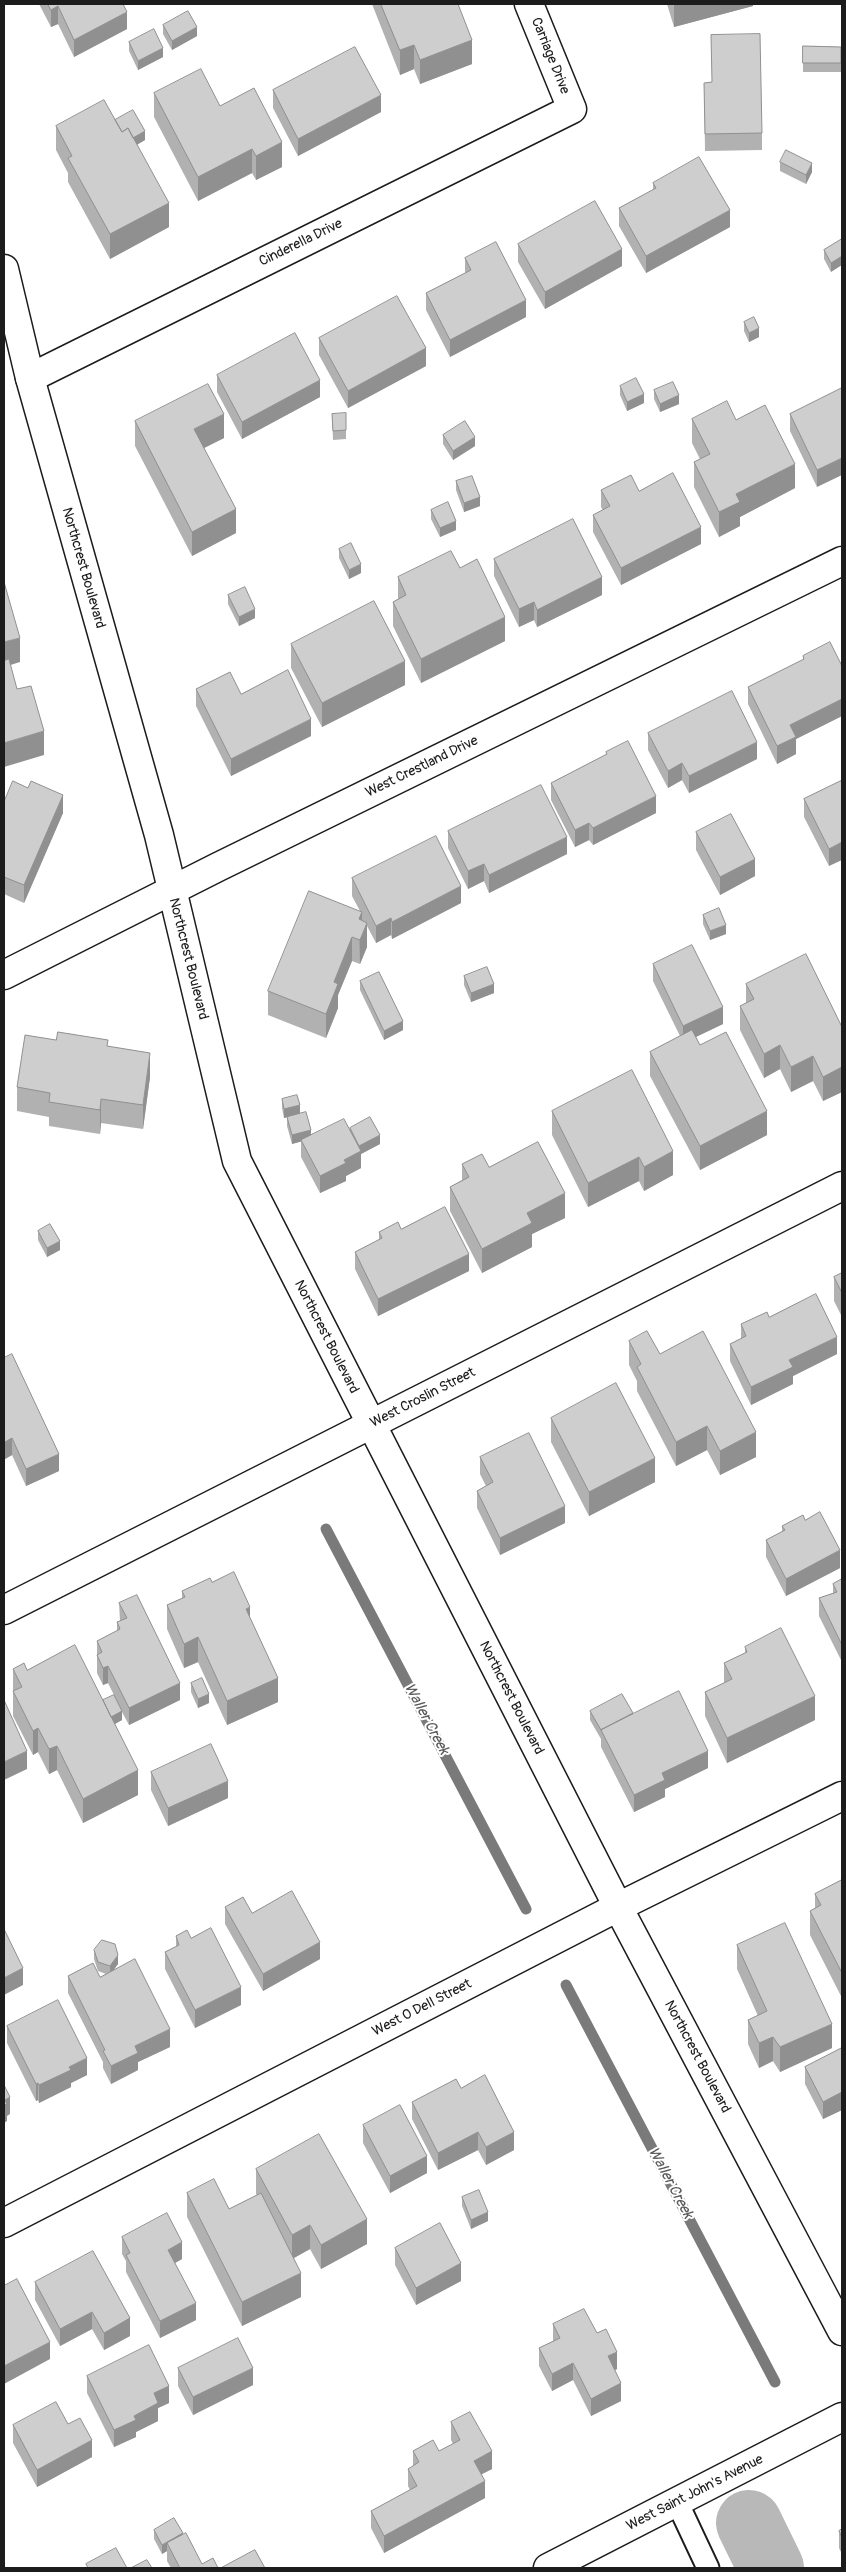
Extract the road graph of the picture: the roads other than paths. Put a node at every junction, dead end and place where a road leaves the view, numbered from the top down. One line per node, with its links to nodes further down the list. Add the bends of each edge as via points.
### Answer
1 (529, 4): 2 (street, Carriage Drive)
2 (572, 109): 4 (street, Cinderella Drive)
3 (4, 268): 4 (street, Northcrest Boulevard)
4 (30, 378): 6 (street, Northcrest Boulevard)
5 (842, 561): 6 (street, West Crestland Drive)
6 (172, 890): 7 (street, West Crestland Drive); 9 (street, Northcrest Boulevard, via 237,1161)
7 (4, 976)
8 (842, 1186): 9 (street, West Croslin Street)
9 (370, 1424): 10 (street, West Croslin Street); 12 (street, Northcrest Boulevard)
10 (4, 1610)
11 (842, 1796): 12 (street, West O Dell Street)
12 (618, 1907): 13 (street, West O Dell Street); 14 (street, Northcrest Boulevard)
13 (4, 2223)
14 (842, 2331)
15 (842, 2417): 16 (street, West Saint John's Avenue)
16 (677, 2502): 17 (street, West Saint John's Avenue); 18 (lane)
17 (548, 2568)
18 (708, 2568)

